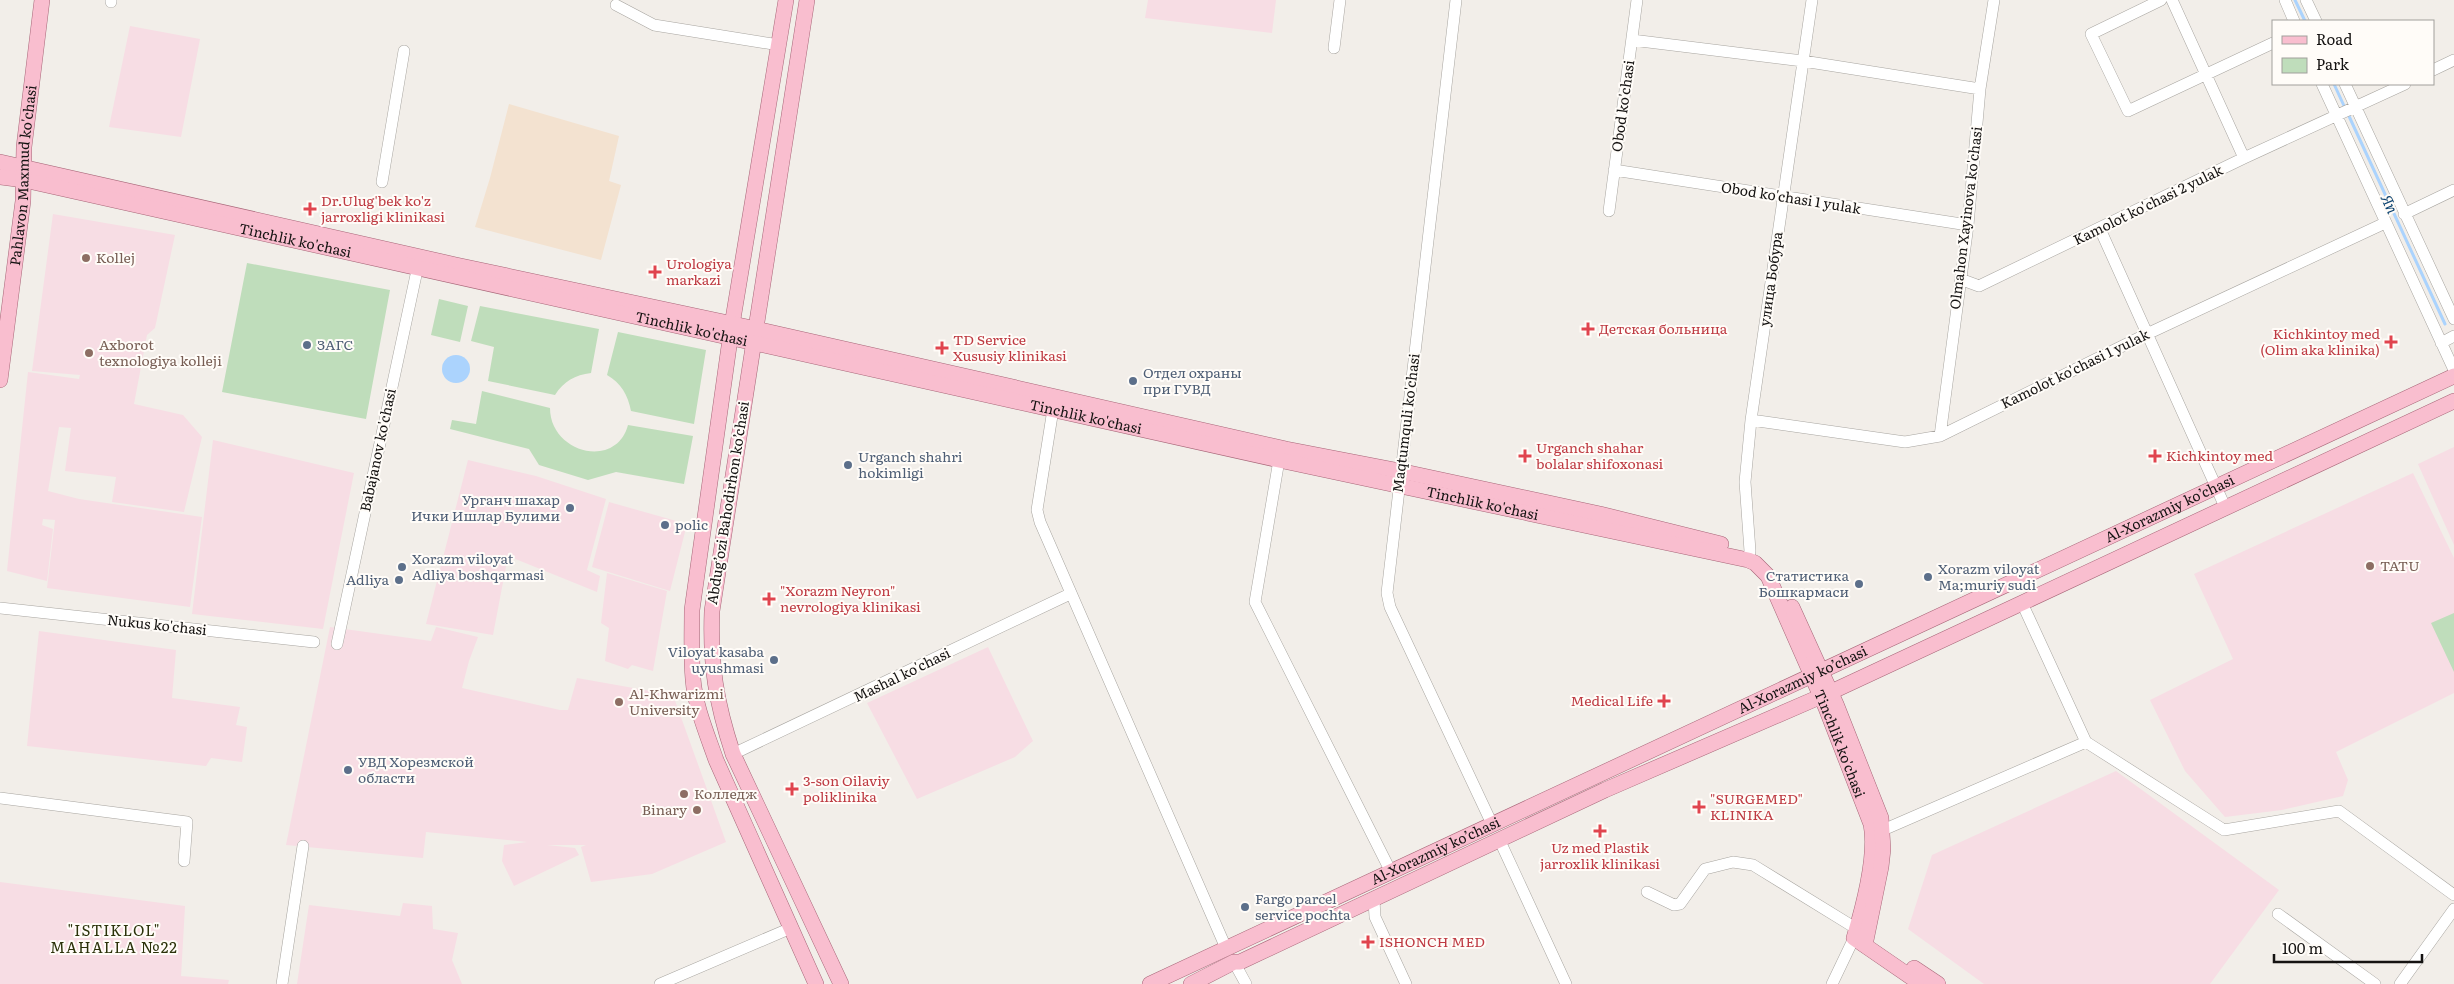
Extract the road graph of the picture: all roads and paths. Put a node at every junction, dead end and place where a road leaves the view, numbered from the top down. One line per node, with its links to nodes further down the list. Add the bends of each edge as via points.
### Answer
1 (42, 0): 34 (main road, Pahlavon Maxmud ko'chasi)
2 (786, 0): 18 (main road, Abdug’ozi Bahodirhon ko’chasi)
3 (807, 0): 49 (main road, Abdug’ozi Bahodirhon ko’chasi)
4 (1340, 0): 19 (street)
5 (1456, 0): 60 (street, Maqtumquli ko'chasi)
6 (1637, 0): 16 (street, Obod ko'chasi)
7 (1812, 0): 22 (street, улица Бобура)
8 (1994, 0): 28 (street, Olmahon Xayinova ko'chasi)
9 (2161, 0): 24 (street, via 2091,34 2128,111)
10 (2172, 0): 24 (street)
11 (2284, 0): 14 (street)
12 (2306, 0): 15 (street)
13 (616, 6): 18 (street, via 654,25)
14 (2294, 20)
15 (2316, 20)
16 (1632, 40): 22 (street); 33 (street, Obod ko'chasi)
17 (2272, 43): 24 (street)
18 (779, 45): 47 (main road, Abdug’ozi Bahodirhon ko’chasi)
19 (1334, 48)
20 (404, 51): 36 (street)
21 (2454, 60): 23 (street)
22 (1803, 61): 28 (street); 38 (street, улица Бобура)
23 (2434, 70)
24 (2206, 74): 31 (street)
25 (2322, 85): 30 (street)
26 (2345, 85): 29 (street)
27 (2403, 85): 29 (street, Kamolot ko'chasi 2 yulak)
28 (1980, 89): 42 (street, Olmahon Xayinova ko'chasi)
29 (2356, 108): 30 (street, Kamolot ko'chasi 2 yulak); 40 (street)
30 (2337, 117): 31 (street, Kamolot ko'chasi 2 yulak); 41 (street)
31 (2244, 158): 43 (street, Kamolot ko'chasi 2 yulak)
32 (0, 162): 34 (main road)
33 (1614, 170): 38 (street, Obod ko'chasi 1 yulak); 39 (street, Obod ko'chasi)
34 (27, 171): 35 (main road); 44 (main road, Tinchlik ko'chasi); 54 (main road, Pahlavon Maxmud ko'chasi)
35 (0, 177)
36 (382, 182)
37 (2454, 190): 40 (street)
38 (1783, 197): 42 (street, Obod ko'chasi 1 yulak); 57 (street, улица Бобура)
39 (1609, 211)
40 (2404, 214): 46 (street)
41 (2385, 223): 48 (street, Kamolot ko'chasi 1 yulak); 51 (street)
42 (1968, 225): 45 (street, Olmahon Xayinova ko'chasi)
43 (2100, 229): 45 (street, Kamolot ko'chasi 2 yulak, via 1979,286); 48 (street)
44 (418, 262): 47 (main road, Tinchlik ko'chasi); 68 (street, Babajanov ko'chasi)
45 (1960, 278): 58 (street, Olmahon Xayinova ko'chasi)
46 (2454, 319)
47 (731, 331): 49 (main road, Tinchlik ko'chasi); 75 (main road, Abdug’ozi Bahodirhon ko’chasi, via 692,610 692,649 693,681 703,723)
48 (2147, 334): 58 (street, Kamolot ko'chasi 1 yulak); 61 (street)
49 (753, 336): 56 (main road, Tinchlik ko'chasi); 72 (main road, Abdug’ozi Bahodirhon ko’chasi, via 712,611 713,680)
50 (2454, 336): 51 (street)
51 (2441, 343): 52 (street)
52 (2454, 370)
53 (2454, 376): 61 (main road, Al-Xorazmiy ko’chasi)
54 (0, 380)
55 (2454, 401): 62 (main road, Al-Xorazmiy ko’chasi)
56 (1055, 402): 59 (main road, Tinchlik ko'chasi); 60 (main road, Tinchlik ko'chasi, via 1286,449); 64 (street, via 1037,510)
57 (1751, 420): 58 (street, Kamolot ko'chasi 1 yulak, via 1905,442); 63 (street, улица Бобура, via 1745,482)
58 (1940, 436)
59 (1278, 460): 60 (main road, Tinchlik ko'chasi); 81 (street, via 1255,602)
60 (1399, 478): 63 (main road, Tinchlik ko'chasi); 76 (street, Maqtumquli ko'chasi, via 1387,584 1388,601)
61 (2218, 487): 62 (street); 69 (main road, Al-Xorazmiy ko’chasi)
62 (2226, 509): 65 (main road, Al-Xorazmiy ko’chasi)
63 (1749, 555): 69 (main road, Tinchlik ko'chasi, via 1762,556 1776,570)
64 (1070, 594): 72 (street, Mashal ko'chasi); 89 (street)
65 (2022, 604): 70 (main road, Al-Xorazmiy ko’chasi); 71 (street)
66 (0, 608): 67 (street, Nukus ko'chasi)
67 (314, 642)
68 (337, 644)
69 (1816, 673): 70 (main road, Tinchlik ko'chasi); 76 (main road, Al-Xorazmiy ko’chasi)
70 (1826, 694): 77 (main road, Tinchlik ko'chasi, via 1877,806); 78 (main road, Al-Xorazmiy ko’chasi); 88 (main road, Tinchlik ko'chasi, via 1873,834)
71 (2086, 742): 77 (street); 83 (street, via 2224,830 2339,811)
72 (733, 754): 74 (main road, Abdug’ozi Bahodirhon ko’chasi)
73 (0, 798): 80 (street, via 187,822)
74 (757, 809): 75 (main road); 93 (main road, Abdug’ozi Bahodirhon ko’chasi)
75 (740, 815): 87 (main road, Abdug’ozi Bahodirhon ko’chasi)
76 (1492, 824): 81 (main road, Al-Xorazmiy ko’chasi)
77 (1883, 830): 88 (main road, Tinchlik ko'chasi, via 1881,867)
78 (1499, 840): 84 (main road, Al-Xorazmiy ko’chasi); 98 (street)
79 (304, 846): 90 (street)
80 (184, 861)
81 (1391, 872): 89 (main road, Al-Xorazmiy ko’chasi)
82 (1647, 892): 88 (street, via 1674,905 1680,904 1705,869 1733,862 1753,865)
83 (2454, 895)
84 (1374, 900): 89 (main road, Al-Xorazmiy ko’chasi, via 1240,962); 97 (street, via 1375,917)
85 (2454, 908): 103 (street)
86 (2278, 914): 102 (street)
87 (791, 928): 91 (street); 92 (main road, Abdug’ozi Bahodirhon ko’chasi)
88 (1861, 937): 99 (street); 100 (main road); 101 (main road)
89 (1230, 955): 94 (main road, Al-Xorazmiy ko’chasi); 95 (main road, Al-Xorazmiy ko’chasi); 96 (street)
90 (282, 984)
91 (660, 984)
92 (816, 984)
93 (841, 984)
94 (1150, 984)
95 (1192, 984)
96 (1246, 984)
97 (1406, 984)
98 (1566, 984)
99 (1832, 984)
100 (1921, 984)
101 (1938, 984)
102 (2375, 984)
103 (2400, 984)

